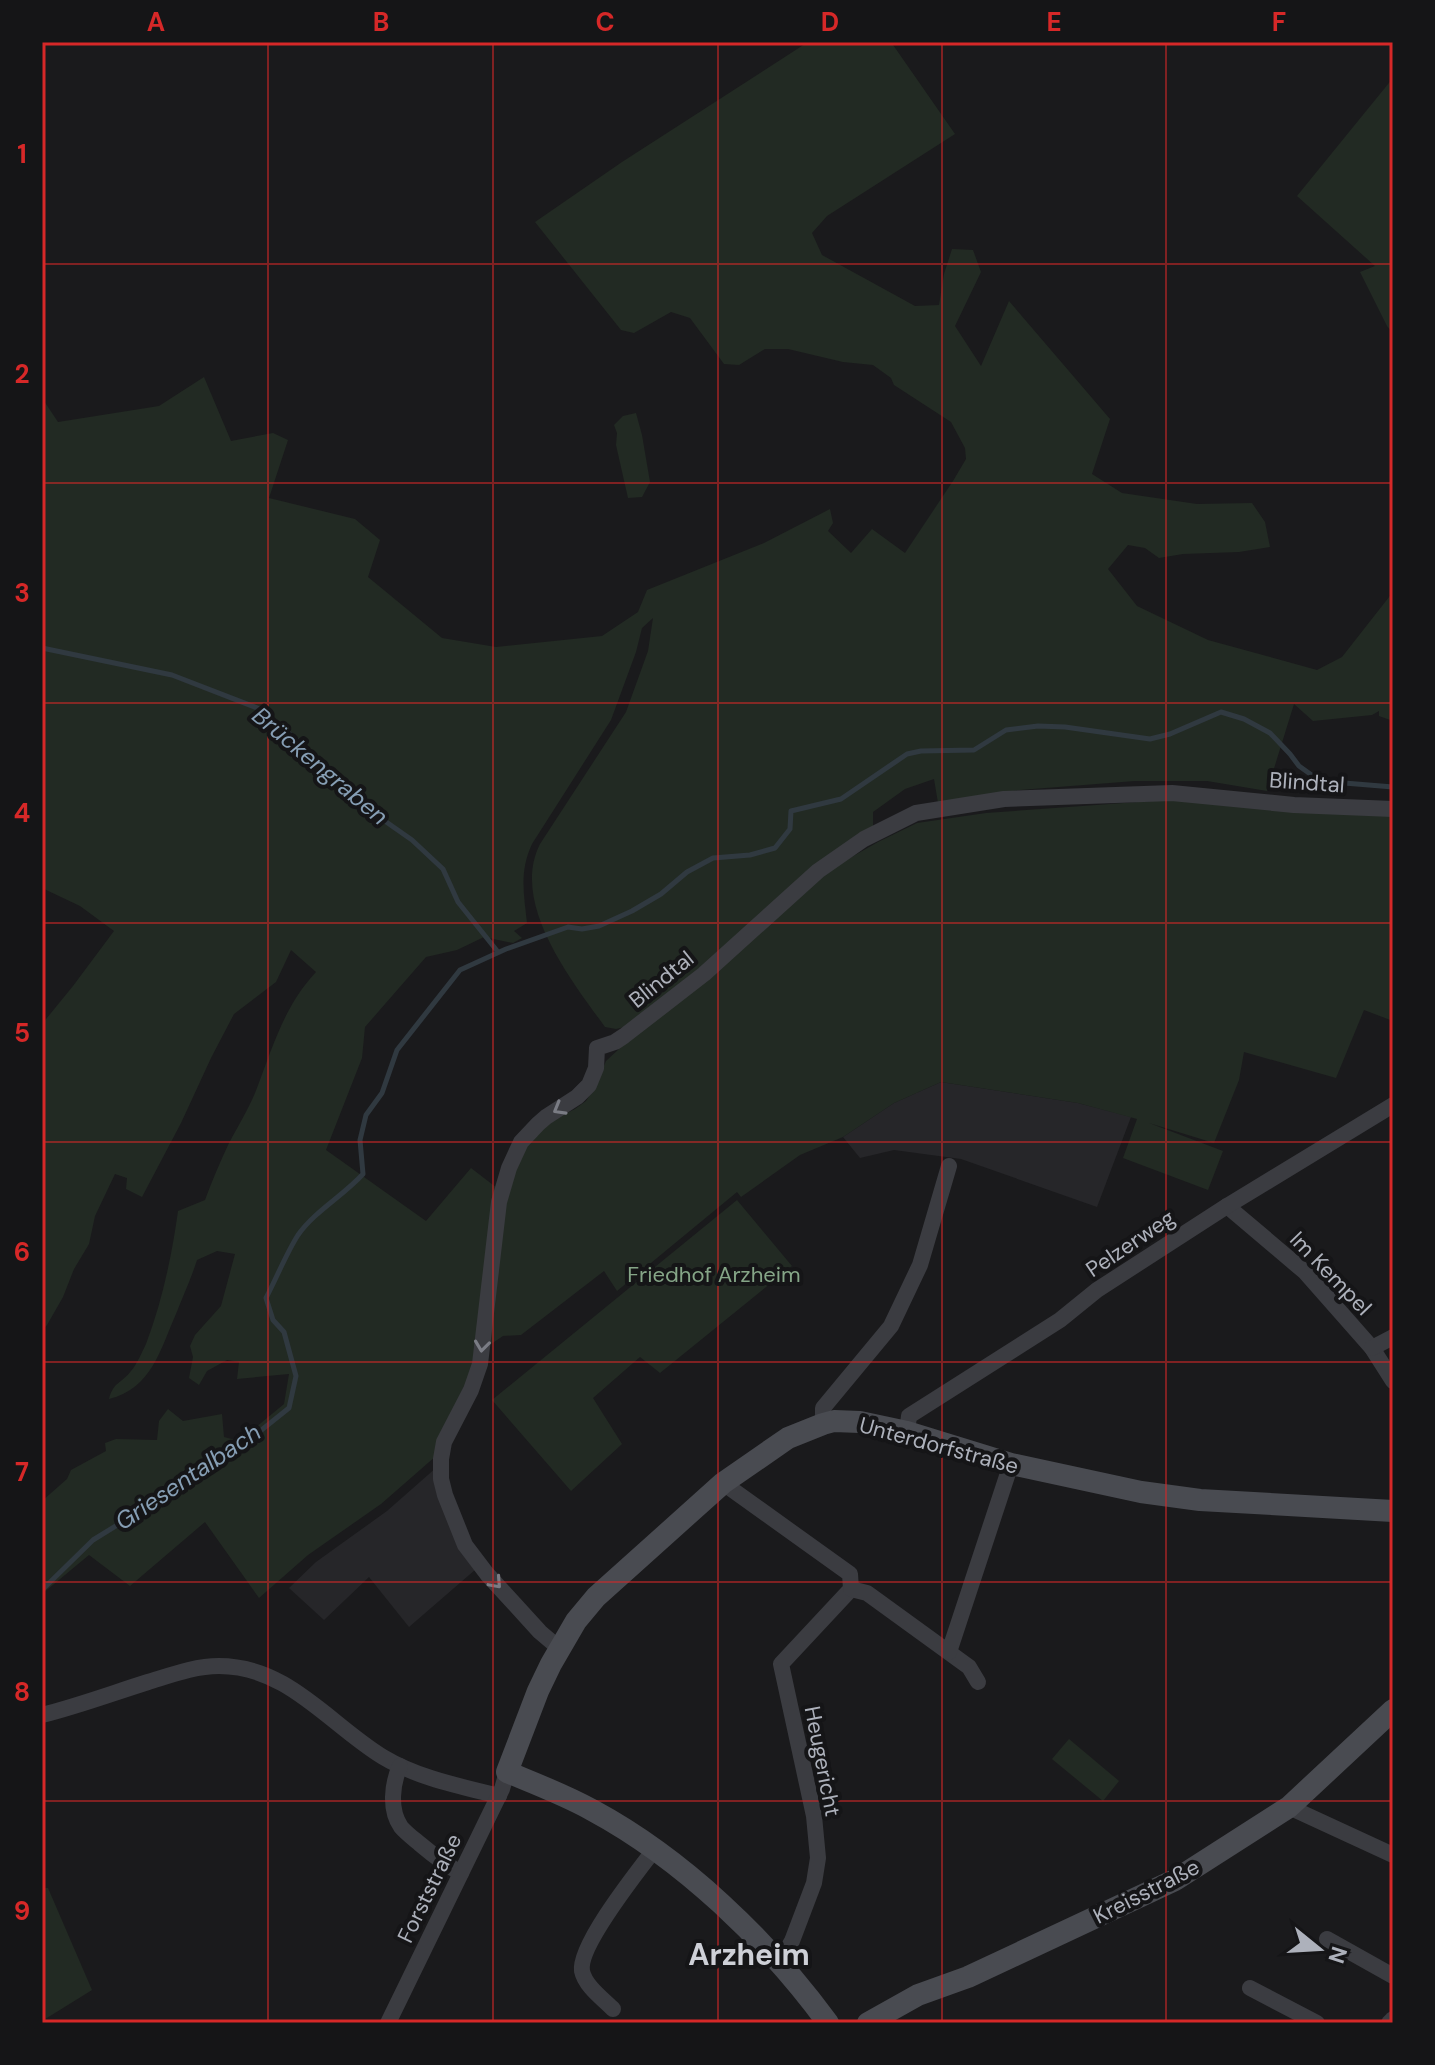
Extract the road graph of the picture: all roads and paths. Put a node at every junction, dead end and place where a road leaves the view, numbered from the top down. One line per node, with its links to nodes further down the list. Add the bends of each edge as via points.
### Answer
1 (1393, 809): 14 (street, Blindtal, one-way to 14, via 1172,793 1004,799 916,813 864,839 818,871 704,974 624,1036 597,1048 589,1085 538,1124 521,1142 509,1168 499,1202 480,1364 441,1459 445,1495 465,1545)
2 (1393, 1105): 4 (street, Pelzerweg)
3 (949, 1166): 8 (street, via 920,1265 891,1326 823,1408)
4 (1227, 1206): 6 (street, Im Kempel, via 1305,1272); 9 (street, Pelzerweg, via 909,1416)
5 (1393, 1337): 6 (street)
6 (1372, 1348): 7 (street, Im Kempel)
7 (1393, 1381)
8 (823, 1424): 9 (street, Unterdorfstraße, via 860,1422); 11 (street, Unterdorfstraße, via 788,1438)
9 (907, 1432): 10 (street, Unterdorfstraße)
10 (1011, 1464): 12 (street, Unterdorfstraße, via 1200,1500); 15 (street)
11 (723, 1483): 13 (street, via 850,1574); 14 (street, Unterdorfstraße, via 607,1585)
12 (1393, 1511)
13 (851, 1589): 15 (street, via 867,1593); 28 (street, Heugericht, via 781,1664 818,1858 814,1883)
14 (560, 1649): 20 (street, Unterdorfstraße)
15 (949, 1652): 16 (street)
16 (978, 1682)
17 (1393, 1710): 22 (street, Kreisstraße)
18 (42, 1715): 19 (street, via 184,1671 230,1667 294,1689)
19 (400, 1766): 21 (street); 26 (street, via 393,1797 397,1820 430,1853)
20 (507, 1772): 21 (street, Forststraße); 23 (street, via 592,1810)
21 (499, 1796): 26 (street, Forststraße)
22 (1289, 1807): 24 (street); 34 (street, Kreisstraße, via 1175,1880 918,1995)
23 (654, 1850): 28 (street, via 713,1896); 31 (street, via 583,1960 586,1981)
24 (1393, 1856): 25 (street, via 1388,1867)
25 (1393, 1869)
26 (461, 1873): 33 (street, Forststraße)
27 (1327, 1939): 29 (street)
28 (780, 1962): 32 (street)
29 (1393, 1976)
30 (1250, 1988): 35 (street)
31 (613, 2009)
32 (821, 2021)
33 (388, 2023)
34 (868, 2023)
35 (1317, 2023)

